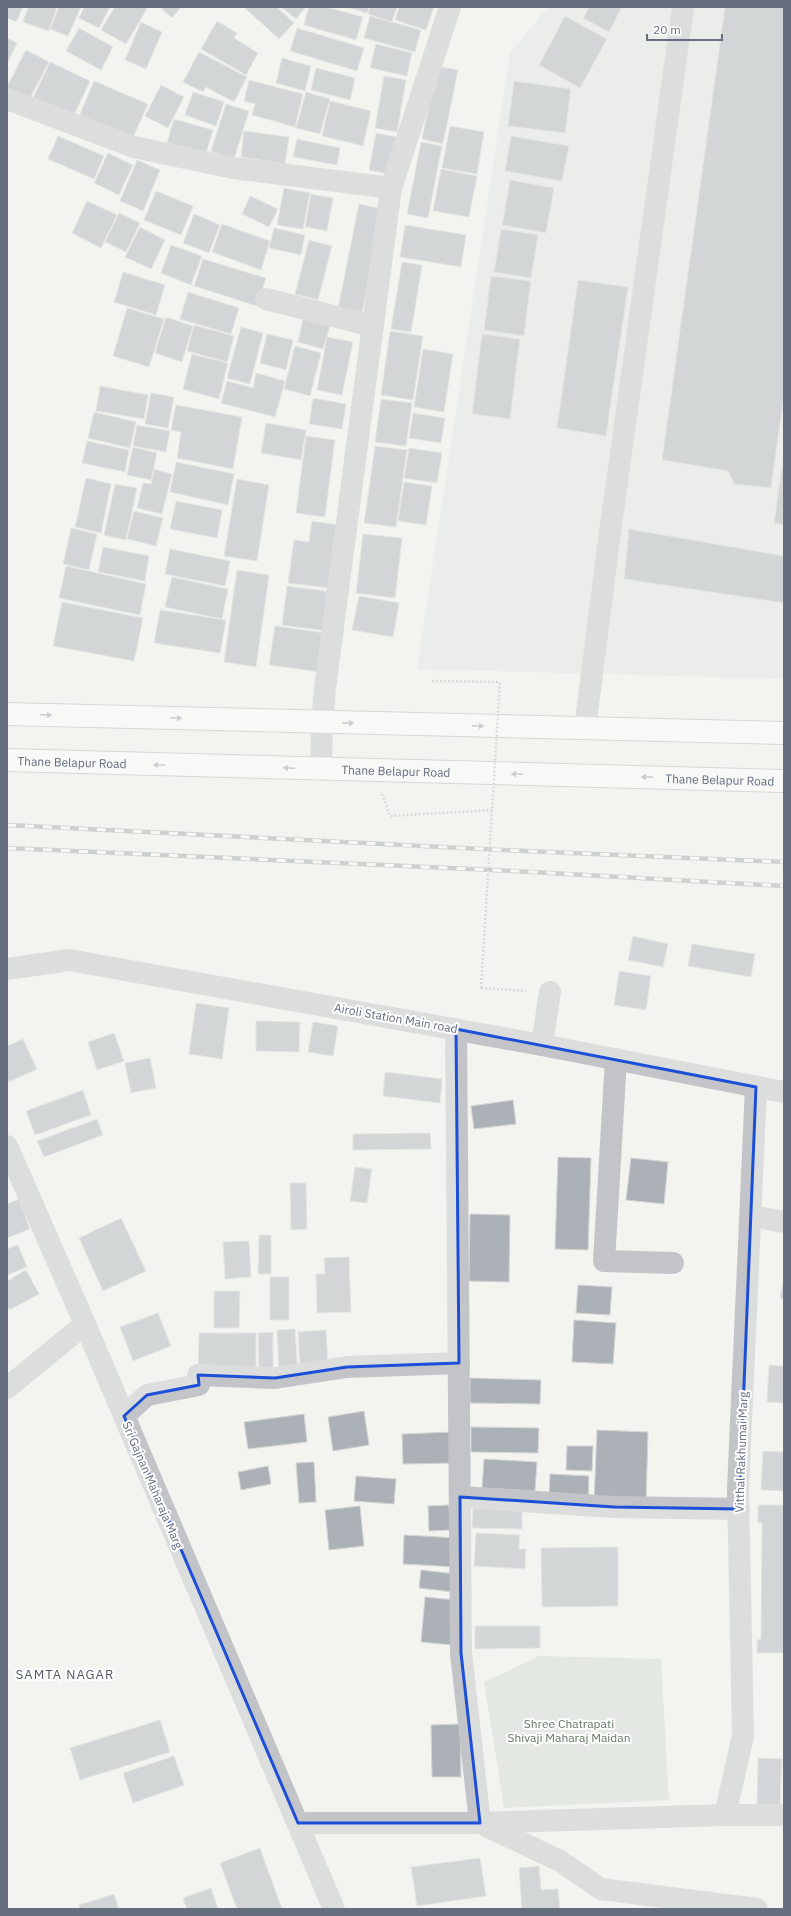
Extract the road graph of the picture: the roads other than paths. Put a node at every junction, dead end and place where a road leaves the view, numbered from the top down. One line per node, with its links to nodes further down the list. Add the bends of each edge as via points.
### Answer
1 (450, 7): 4 (street)
2 (683, 7): 9 (street)
3 (7, 99): 4 (street, via 134,147 234,168)
4 (391, 188): 6 (street)
5 (266, 299): 6 (street)
6 (373, 326): 8 (street)
7 (7, 714): 8 (main road, one-way to 8)
8 (322, 722): 9 (main road, one-way to 9); 12 (street)
9 (585, 728): 10 (main road)
10 (784, 734)
11 (7, 760): 12 (main road, Thane Belapur Road, one-way to 11)
12 (321, 769): 13 (main road, Thane Belapur Road, one-way to 12)
13 (784, 781)
14 (7, 969): 16 (street, Airoli Station Main road, via 69,960)
15 (550, 992): 17 (street)
16 (456, 1029): 17 (street, Airoli Station Main road); 26 (street)
17 (542, 1045): 18 (street, Airoli Station Main road)
18 (616, 1059): 19 (street, Airoli Station Main road); 24 (street, via 604,1261)
19 (756, 1087): 20 (street, Airoli Station Main road); 22 (street, Vitthal Rakhumai Marg)
20 (784, 1092)
21 (7, 1146): 25 (street, Sri Gajnan Maharaja Marg)
22 (751, 1216): 23 (street); 30 (street, Vitthal Rakhumai Marg)
23 (784, 1222)
24 (673, 1263)
25 (85, 1324): 27 (street); 28 (street, Sri Gajnan Maharaja Marg)
26 (459, 1363): 28 (street, via 347,1367 276,1378 198,1375 199,1385 147,1395); 29 (street)
27 (7, 1388)
28 (124, 1416): 33 (street, Sri Gajnan Maharaja Marg)
29 (460, 1497): 30 (street, via 614,1506); 34 (street, via 461,1653)
30 (739, 1509): 31 (street, Vitthal Rakhumai Marg, via 743,1736)
31 (725, 1815): 32 (street); 34 (street)
32 (784, 1815)
33 (298, 1823): 34 (street); 36 (street, Sri Gajnan Maharaja Marg)
34 (480, 1823): 35 (street, via 560,1861 601,1889)
35 (702, 1905): 37 (street)
36 (334, 1909)
37 (757, 1909)

